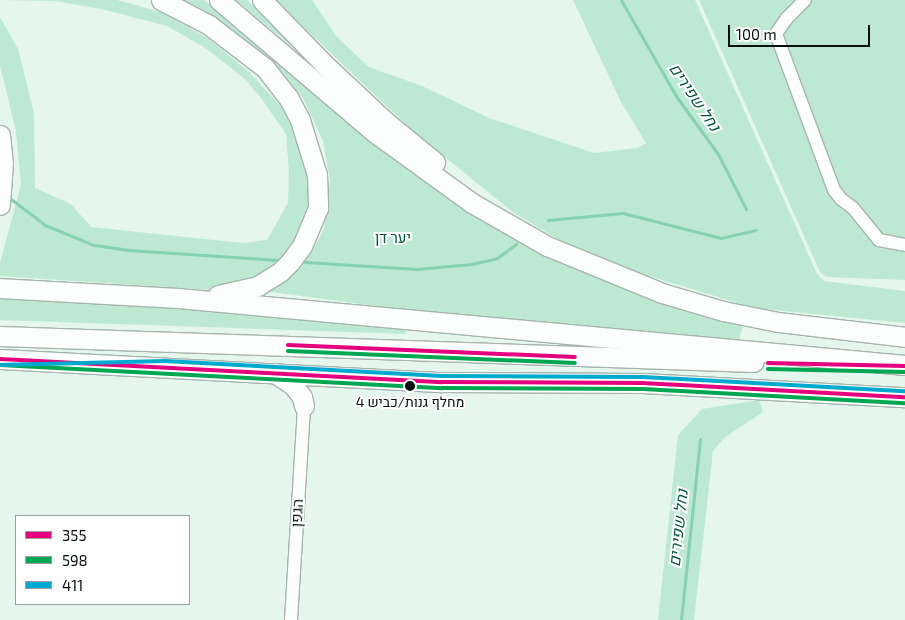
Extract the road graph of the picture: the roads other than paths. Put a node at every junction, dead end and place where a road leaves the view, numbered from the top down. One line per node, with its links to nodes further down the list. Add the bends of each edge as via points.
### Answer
1 (161, 0): 10 (highway, via 209,25 251,55 276,80 300,120 313,158 319,190 318,208 311,228 302,246 280,272 247,290)
2 (219, 0): 7 (highway, via 374,132 472,203)
3 (262, 0): 7 (highway, via 385,121)
4 (805, 0): 8 (street, via 776,34 834,190 879,240)
5 (0, 135): 6 (highway, via 3,162)
6 (0, 205)
7 (546, 245): 12 (highway, via 662,293 723,310 778,322)
8 (905, 245)
9 (0, 288): 10 (highway)
10 (178, 298): 14 (highway)
11 (0, 336): 14 (highway, via 658,360)
12 (905, 337)
13 (0, 359): 15 (highway)
14 (905, 365)
15 (165, 367): 16 (highway); 17 (highway)
16 (0, 371)
17 (274, 373): 18 (highway); 20 (highway, via 293,385)
18 (334, 375): 19 (highway, via 442,382 643,383); 20 (highway, via 313,388)
19 (905, 397)
20 (304, 406): 21 (street, הגפן)
21 (291, 620)

